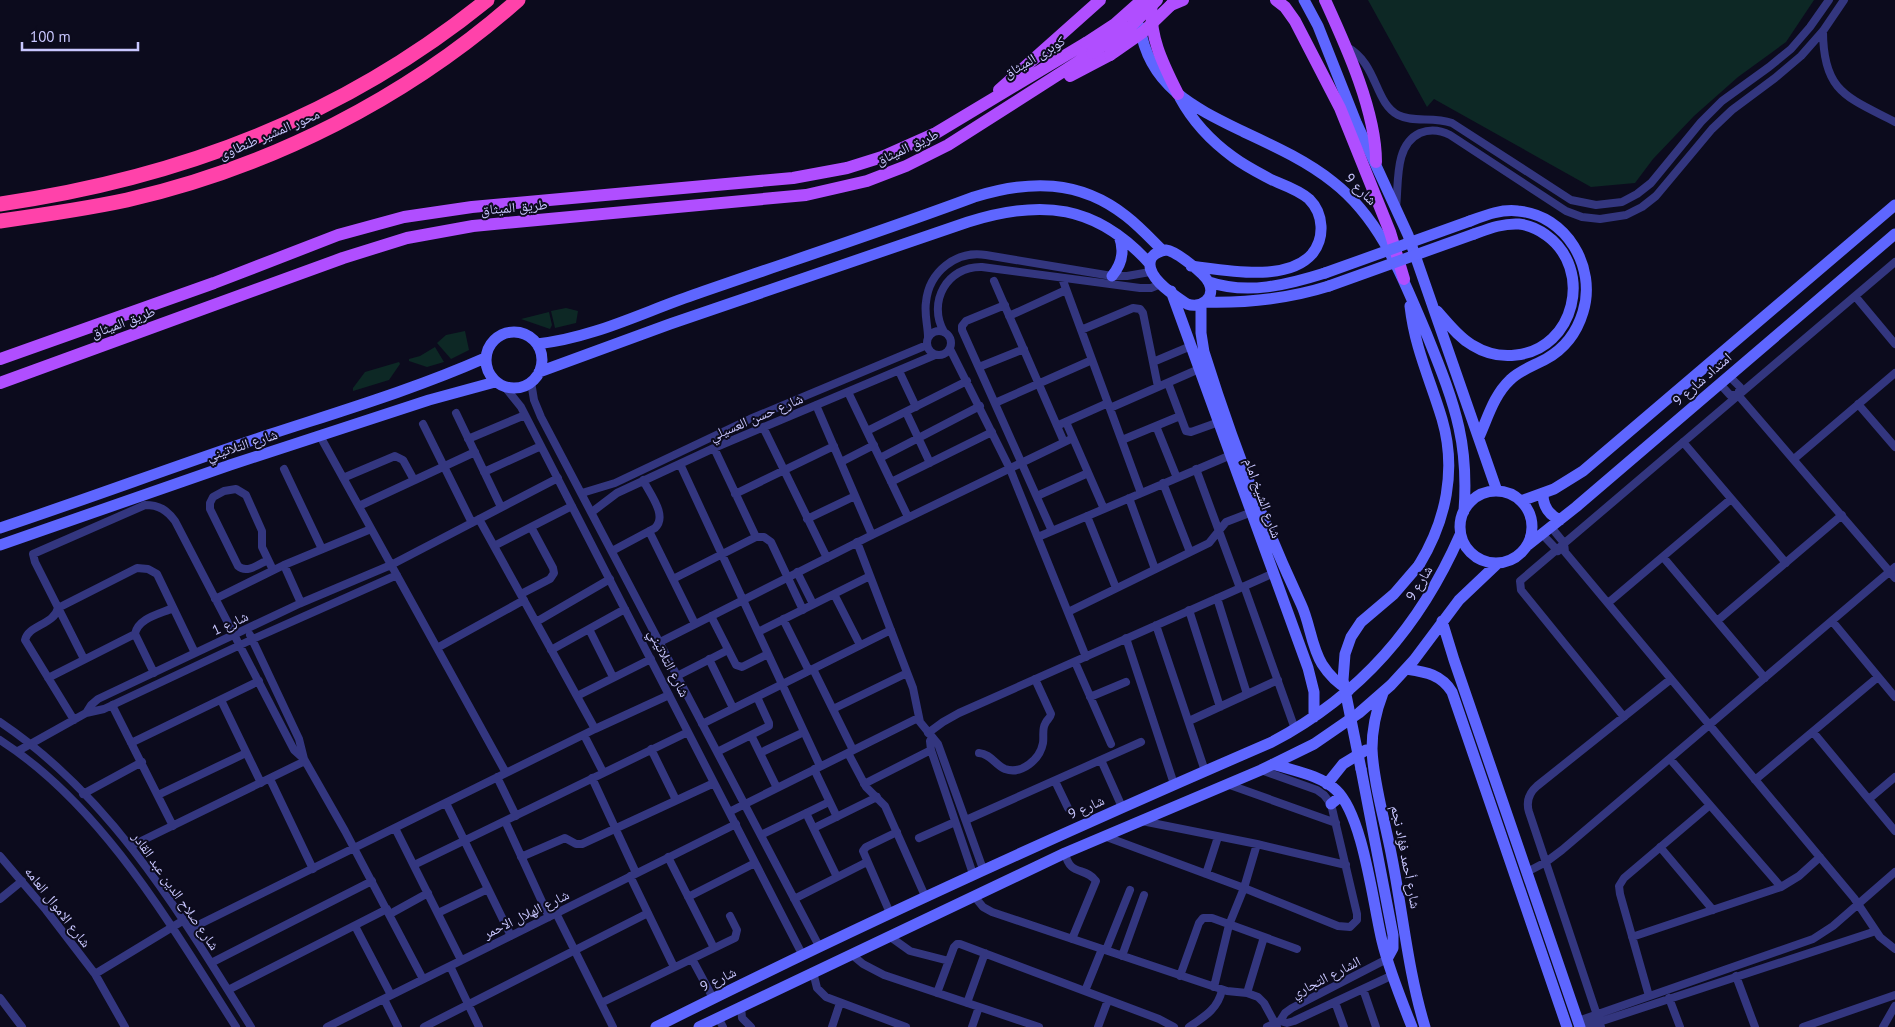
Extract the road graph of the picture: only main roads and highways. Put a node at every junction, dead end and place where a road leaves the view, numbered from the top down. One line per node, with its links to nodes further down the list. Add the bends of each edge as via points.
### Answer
1 (487, 0): 17 (highway, محور المشير طنطاوى, via 431,42 374,78 308,114 253,138 132,179)
2 (518, 0): 19 (highway, محور المشير طنطاوى, via 472,38 406,84 344,120 279,150 159,192 92,207)
3 (1100, 0): 14 (main road)
4 (1141, 0): 11 (main road, كوبرى الميثاق, bridge); 13 (main road, شارع 9, via 1140,24 1144,44 1159,73)
5 (1152, 0): 13 (main road, via 1154,40)
6 (1157, 0): 11 (main road, كوبرى الميثاق, bridge, via 1131,26)
7 (1276, 0): 28 (main road, via 1295,21 1340,108 1390,232)
8 (1304, 0): 16 (main road, شارع 9, via 1322,34)
9 (1325, 0): 16 (main road, via 1372,124)
10 (1176, 2): 12 (main road, bridge, via 1143,32 1110,54)
11 (1089, 48): 12 (main road, كوبرى الميثاق); 14 (main road, كوبرى الميثاق)
12 (1031, 92): 26 (main road, طريق الميثاق, via 925,157 847,187 785,198 451,229 386,244)
13 (1178, 94): 24 (main road, via 1192,118 1212,140 1242,163 1304,195 1314,204 1321,223 1316,249 1295,266 1256,272); 28 (main road, شارع 9, via 1199,110 1277,148 1333,181 1353,199 1378,231)
14 (981, 107): 15 (main road, كوبرى الميثاق)
15 (936, 132): 23 (main road, طريق الميثاق, via 882,157 811,176 450,209 367,226)
16 (1376, 162): 34 (main road, شارع 9)
17 (0, 204)
18 (1895, 205): 44 (main road, امتداد شارع 9, via 1590,466)
19 (0, 220)
20 (1895, 234): 47 (main road, امتداد شارع 9)
21 (1120, 236): 25 (main road); 27 (main road, via 1122,257); 39 (main road, via 1091,220 1059,210 1034,208 998,213)
22 (1162, 250): 24 (main road, via 1174,251); 25 (main road, via 1155,254); 36 (main road, via 1128,217 1095,197 1058,186 1019,186 974,197 594,332)
23 (297, 251): 26 (main road, via 296,265); 33 (main road, طريق الميثاق)
24 (1191, 266): 29 (main road)
25 (1150, 268): 30 (main road)
26 (306, 273): 35 (main road, طريق الميثاق)
27 (1112, 276)
28 (1404, 279): 31 (main road, شارع 9)
29 (1209, 282): 32 (main road, شارع الشيخ امام, via 1210,293); 42 (main road, bridge, via 1252,289 1296,282 1492,213 1509,210 1543,218 1564,233 1583,264 1586,282 1584,310 1572,335 1553,354 1509,381 1494,401)
30 (1170, 291): 32 (main road, via 1187,304); 54 (main road, شارع الشيخ امام)
31 (1409, 292): 46 (main road, شارع 9, via 1442,373 1459,428 1465,477); 66 (main road, bridge, via 1418,348 1442,420 1449,458 1448,483 1441,520 1432,543 1419,565 1394,594 1361,622 1351,637 1345,654 1343,680 1393,935)
32 (1203, 303): 34 (main road, bridge, via 1272,300 1301,294 1498,226 1520,224 1542,232 1555,242 1569,263 1573,304 1567,320 1557,334 1536,350 1503,355 1487,352 1472,345); 53 (main road, شارع الشيخ امام, via 1201,333 1210,371 1270,533)
33 (150, 307): 35 (main road); 38 (main road, طريق الميثاق)
34 (1434, 308): 42 (main road, شارع 9)
35 (157, 326): 40 (main road, طريق الميثاق)
36 (537, 344): 37 (main road, via 524,333 506,333 492,342); 39 (main road, via 542,355)
37 (485, 358): 41 (main road, via 488,373); 48 (main road, شارع التلاتيني, via 410,387)
38 (0, 359)
39 (539, 372): 41 (main road, via 531,382 521,387)
40 (0, 383)
41 (500, 384): 51 (main road, شارع التلاتيني, via 429,400)
42 (1480, 437): 43 (main road, شارع 9)
43 (1497, 491): 45 (main road, via 1513,495); 46 (main road, via 1475,498)
44 (1543, 494): 45 (main road, امتداد شارع 9); 47 (main road, via 1549,512)
45 (1521, 502): 50 (main road, via 1532,522)
46 (1464, 511): 49 (main road)
47 (1560, 520): 50 (main road, امتداد شارع 9)
48 (0, 528)
49 (1460, 535): 52 (main road, via 1474,556 1485,562); 57 (main road, شارع 9, via 1445,569 1416,617)
50 (1528, 544): 52 (main road, via 1515,558)
51 (0, 545)
52 (1498, 563): 55 (main road)
53 (1308, 620): 54 (main road); 57 (main road, شارع الشيخ امام, via 1321,663 1333,678)
54 (1291, 621): 59 (main road, شارع الشيخ امام, via 1311,676)
55 (1442, 621): 56 (main road); 60 (main road)
56 (1406, 669): 58 (main road); 60 (main road, via 1429,673 1446,683)
57 (1350, 690): 59 (main road, شارع 9)
58 (1383, 693): 61 (main road, شارع أحمد فؤاد نجم, via 1374,720); 62 (main road, via 1329,734)
59 (1314, 717): 69 (main road, شارع 9, via 1272,742 978,871)
60 (1473, 734): 68 (main road, via 1527,872); 73 (main road)
61 (1372, 748): 63 (main road, via 1343,764); 72 (main road, شارع أحمد فؤاد نجم, via 1412,977)
62 (1273, 764): 63 (main road); 67 (main road, via 1065,853 741,1006)
63 (1327, 784): 64 (main road)
64 (1341, 796): 65 (main road); 66 (main road, via 1350,811 1360,842)
65 (1331, 804)
66 (1387, 959): 71 (main road)
67 (721, 1022): 70 (main road)
68 (1581, 1025)
69 (656, 1027)
70 (699, 1027)
71 (1412, 1027)
72 (1425, 1027)
73 (1567, 1027)

